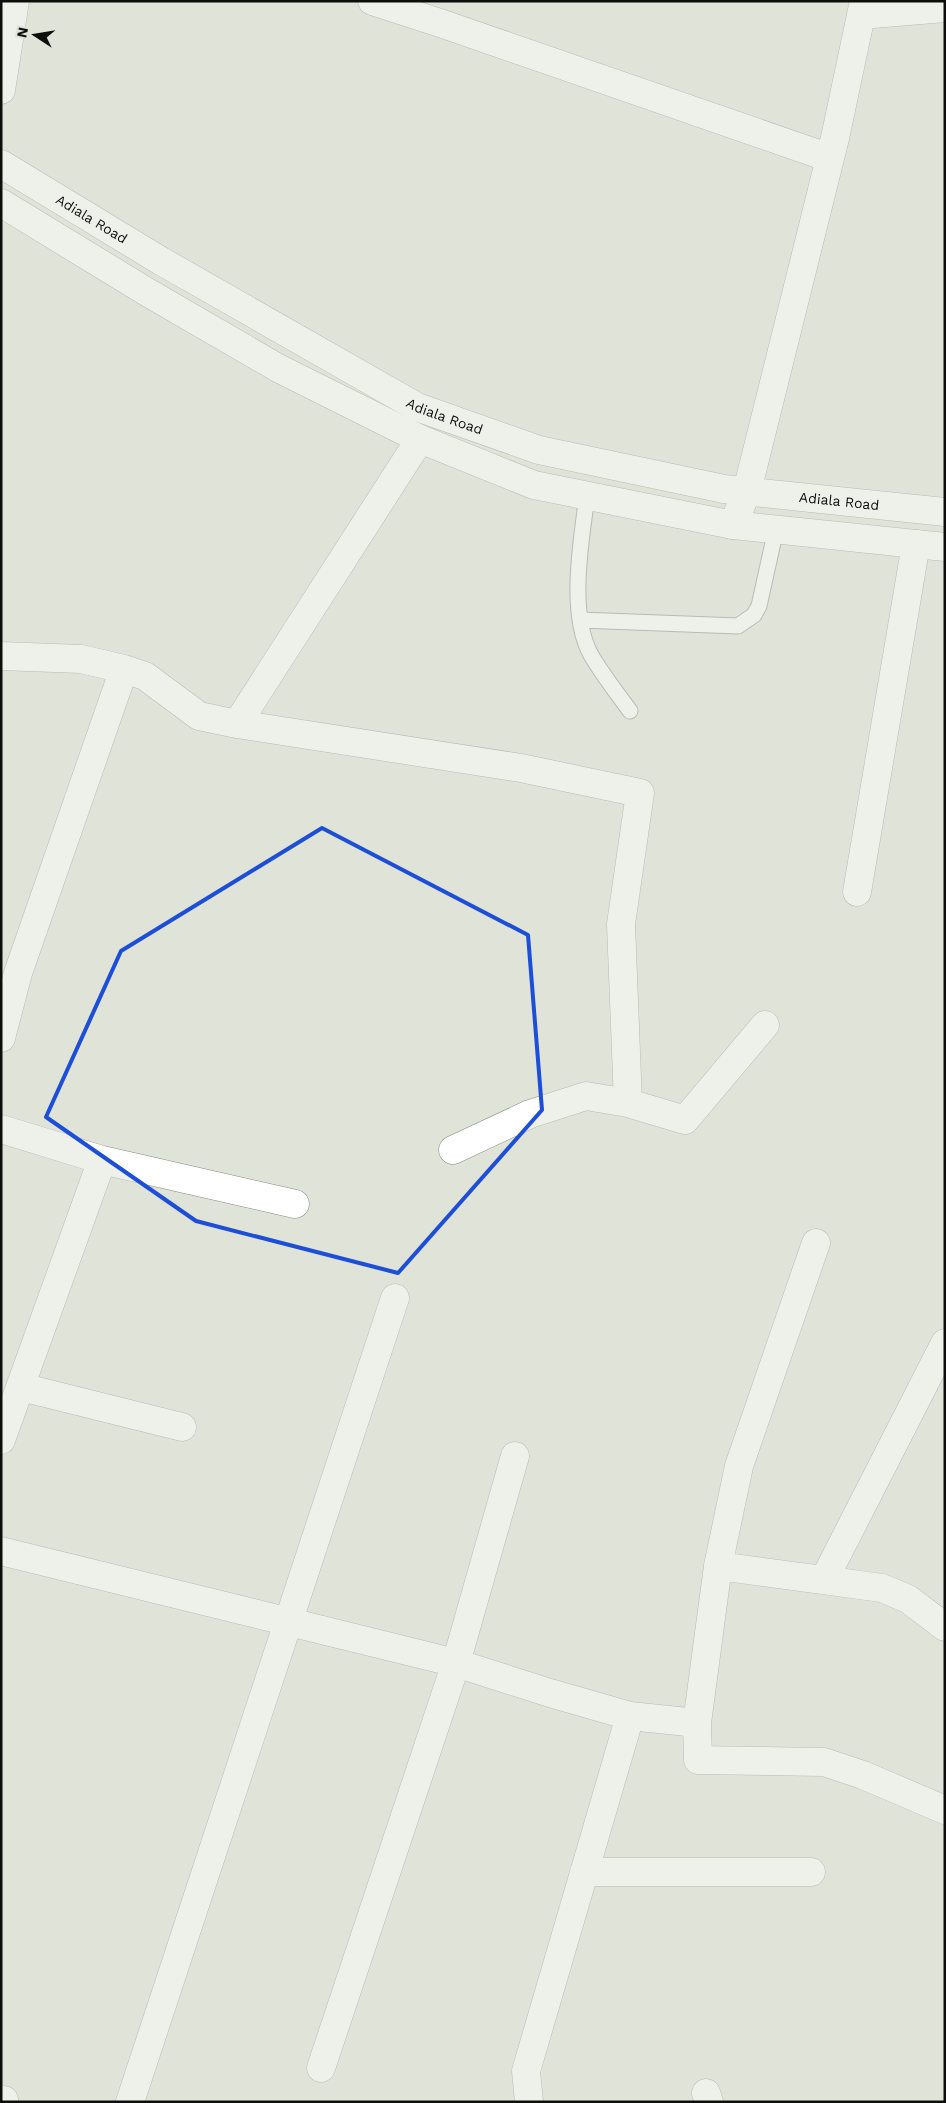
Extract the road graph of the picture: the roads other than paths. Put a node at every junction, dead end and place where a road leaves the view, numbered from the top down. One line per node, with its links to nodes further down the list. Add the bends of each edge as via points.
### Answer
1 (15, 1): 5 (street)
2 (372, 1): 6 (street)
3 (863, 8): 4 (street); 6 (street)
4 (945, 8)
5 (1, 90)
6 (830, 158): 10 (street)
7 (1, 164): 10 (street, Adiala Road, via 161,261 417,407 539,450)
8 (1, 203): 9 (street, Adiala Road, via 278,368)
9 (420, 439): 11 (street, Adiala Road, via 534,485); 21 (street)
10 (747, 491): 12 (street, Adiala Road); 13 (street)
11 (587, 496): 13 (street, Adiala Road); 17 (lane, via 578,576)
12 (945, 512)
13 (733, 525): 14 (street, Adiala Road)
14 (776, 529): 15 (street, Adiala Road); 17 (lane, via 759,606 754,615 738,626)
15 (916, 544): 16 (street, Adiala Road); 22 (street)
16 (945, 548)
17 (580, 620): 20 (lane, via 590,654)
18 (1, 656): 19 (street, via 81,659)
19 (124, 669): 21 (street, via 145,676 199,716); 23 (street)
20 (630, 711)
21 (237, 724): 26 (street, via 521,768 640,793 621,924)
22 (857, 892)
23 (10, 973): 25 (street)
24 (765, 1025): 26 (street, via 685,1120)
25 (1, 1038)
26 (628, 1103): 28 (street, via 586,1096 530,1114)
27 (1, 1129): 29 (street)
28 (453, 1150)
29 (102, 1160): 30 (street); 34 (street)
30 (295, 1204)
31 (816, 1243): 39 (street, via 739,1466)
32 (395, 1298): 41 (street)
33 (945, 1343): 40 (street)
34 (20, 1387): 35 (street); 36 (street)
35 (182, 1427)
36 (1, 1440)
37 (515, 1456): 43 (street)
38 (1, 1551): 41 (street)
39 (718, 1566): 40 (street); 45 (street)
40 (824, 1580): 42 (street, via 882,1588 908,1599)
41 (287, 1621): 43 (street); 50 (street)
42 (945, 1627)
43 (456, 1663): 44 (street); 49 (street)
44 (630, 1716): 45 (street); 47 (street)
45 (697, 1723): 46 (street, via 698,1760 824,1762)
46 (945, 1810)
47 (584, 1872): 48 (street); 51 (street, via 526,2070)
48 (811, 1872)
49 (321, 2068)
50 (130, 2102)
51 (529, 2102)

